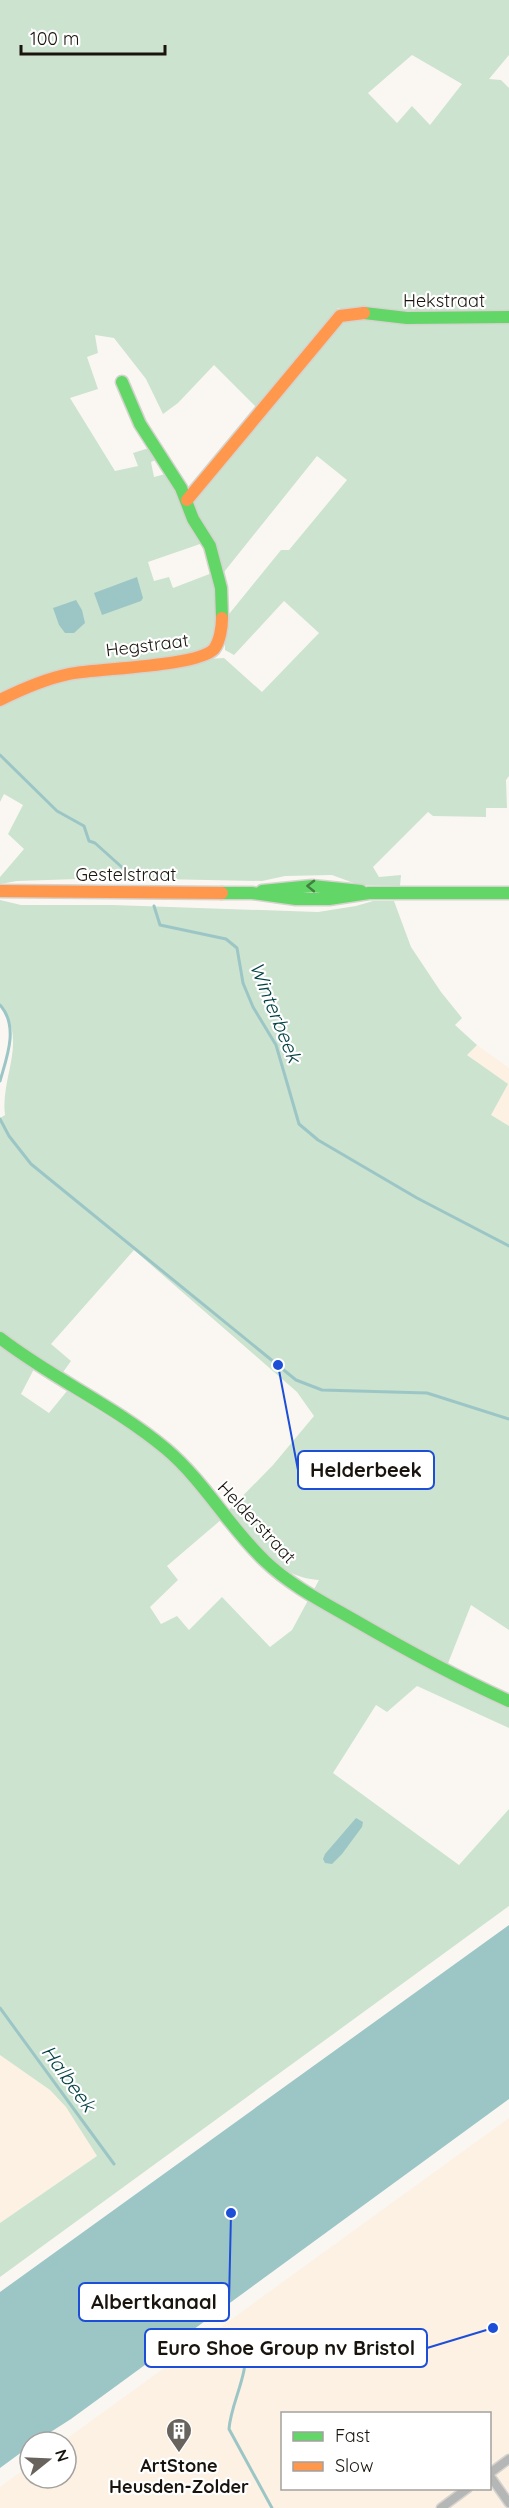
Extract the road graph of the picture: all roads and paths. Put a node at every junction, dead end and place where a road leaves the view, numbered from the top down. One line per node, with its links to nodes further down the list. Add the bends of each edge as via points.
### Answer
1 (509, 317): 3 (street, Hekstraat, via 379,316 356,311 340,316)
2 (122, 382): 3 (street, Hegstraat, via 139,422)
3 (187, 500): 4 (street, Hegstraat, via 193,521 210,545 218,577 222,633 212,652 183,660 69,673)
4 (0, 700)
5 (0, 891): 6 (street, Gestelstraat, via 252,893 295,886 372,893)
6 (509, 893)
7 (0, 1338): 8 (street, Helderstraat, via 167,1450 265,1561 286,1578 365,1626)
8 (509, 1701)
9 (509, 2459): 10 (street)
10 (491, 2473)
11 (491, 2478): 13 (street)
12 (465, 2490): 14 (street)
13 (509, 2503)
14 (441, 2508)

